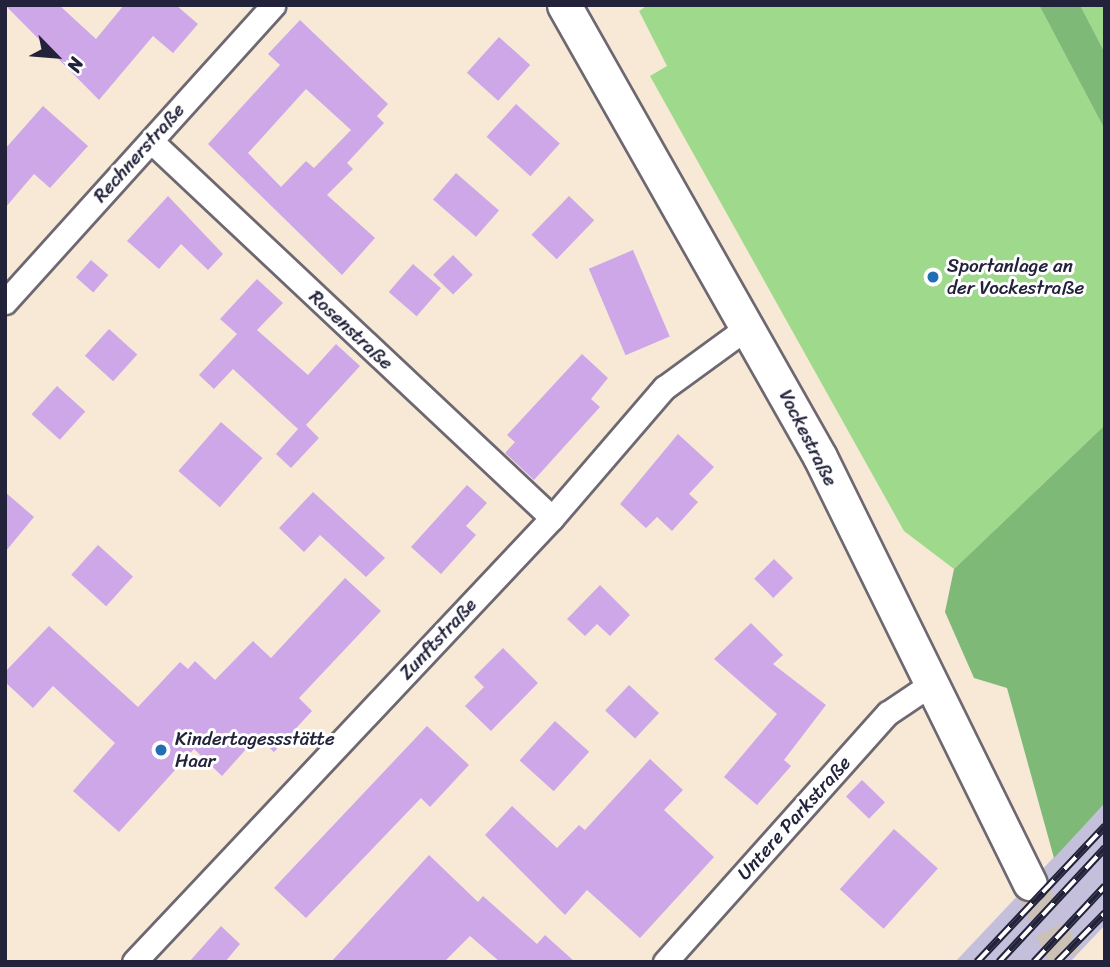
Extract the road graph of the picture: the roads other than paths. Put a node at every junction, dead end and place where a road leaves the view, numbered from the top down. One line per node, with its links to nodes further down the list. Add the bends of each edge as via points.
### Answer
1 (273, 5): 3 (street, Rechnerstraße)
2 (564, 5): 5 (main road, Vockestraße)
3 (151, 141): 4 (street, Rechnerstraße); 6 (street, Rosenstraße)
4 (5, 302)
5 (749, 326): 6 (street, Zunftstraße, via 664,387); 7 (main road, Vockestraße)
6 (552, 518): 9 (street, Zunftstraße)
7 (931, 684): 8 (main road, Vockestraße); 10 (street, Untere Parkstraße, via 888,713)
8 (1030, 883)
9 (134, 962)
10 (665, 962)

